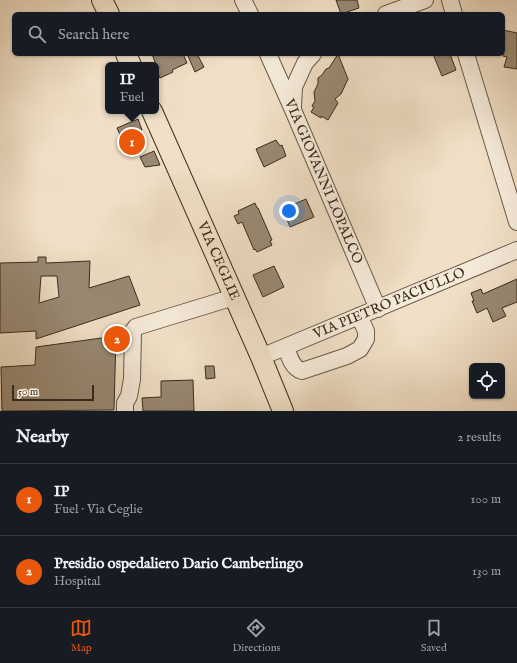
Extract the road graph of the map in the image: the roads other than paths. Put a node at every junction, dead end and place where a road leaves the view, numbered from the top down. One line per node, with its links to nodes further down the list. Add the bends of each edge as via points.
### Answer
1 (102, 0): 5 (main road)
2 (243, 0): 6 (street)
3 (425, 0): 7 (street)
4 (450, 0): 8 (street)
5 (108, 12)
6 (249, 12)
7 (392, 12)
8 (453, 12)
9 (269, 56): 12 (street, VIA GIOVANNI LOPALCO)
10 (311, 56): 12 (street, via 305,63 294,87)
11 (467, 56): 14 (street)
12 (293, 110): 17 (street, VIA GIOVANNI LOPALCO)
13 (153, 114): 16 (main road, VIA CEGLIE)
14 (517, 222)
15 (517, 250): 17 (street, VIA PIETRO PACIULLO)
16 (234, 297): 20 (main road, VIA CEGLIE); 21 (street, via 136,327 133,331 132,379)
17 (378, 308): 18 (street, VIA PIETRO PACIULLO)
18 (359, 316): 19 (street, VIA PIETRO PACIULLO); 19 (street, via 366,331 366,340 360,350 347,356 302,371 292,364)
19 (286, 347): 20 (street, VIA PIETRO PACIULLO)
20 (261, 357): 22 (main road, VIA CEGLIE)
21 (125, 411)
22 (283, 411)

